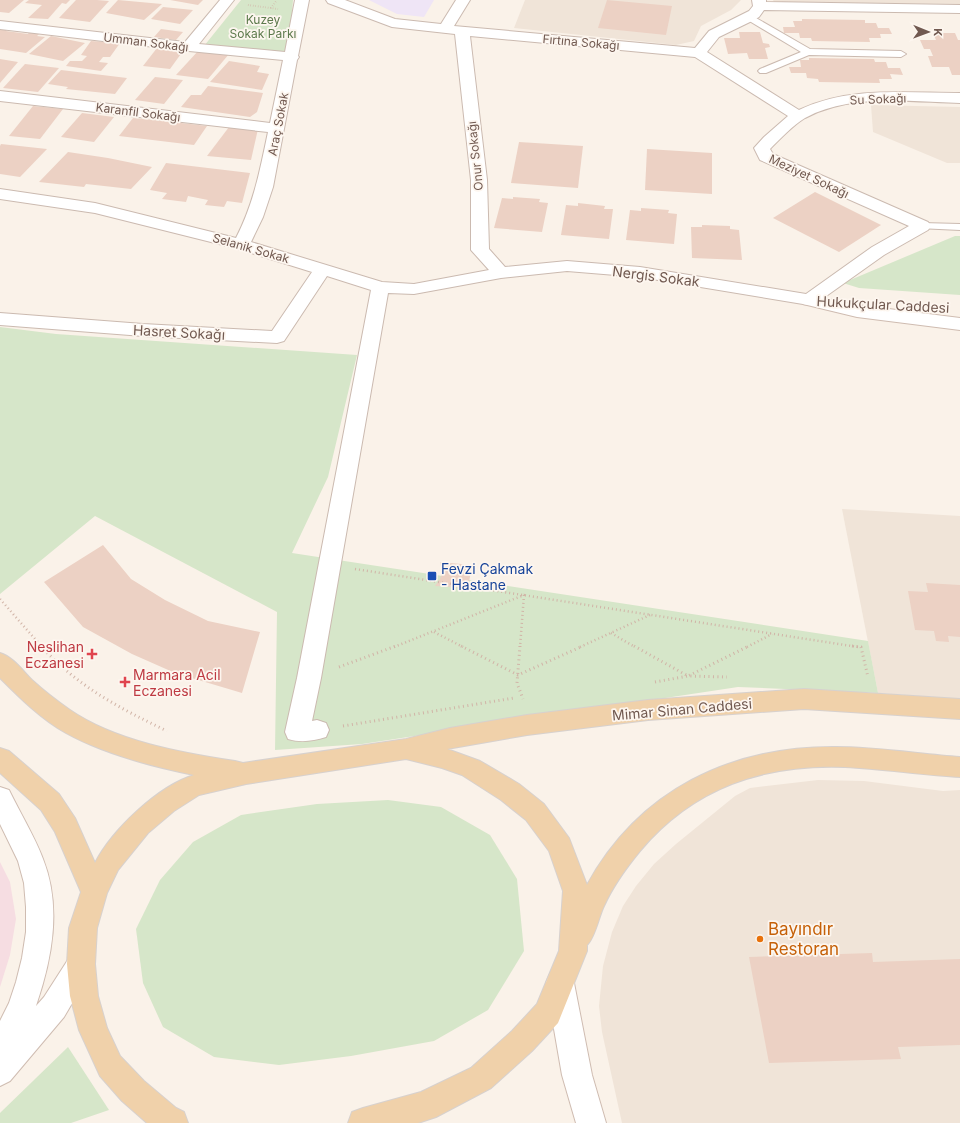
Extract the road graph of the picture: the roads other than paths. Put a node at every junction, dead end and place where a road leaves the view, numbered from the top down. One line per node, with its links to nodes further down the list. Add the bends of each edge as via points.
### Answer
1 (227, 0): 11 (street)
2 (302, 0): 15 (street, Araç Sokak)
3 (334, 0): 9 (street, Fırtına Sokağı, via 392,23)
4 (463, 0): 9 (street)
5 (759, 3): 6 (street); 7 (street, via 754,14)
6 (960, 9)
7 (749, 17): 12 (lane); 13 (street, via 714,34)
8 (0, 25): 11 (street, Umman Sokağı)
9 (445, 29): 10 (street, Fırtına Sokağı)
10 (462, 31): 13 (street, Fırtına Sokağı); 26 (street, Onur Sokağı, via 479,180 480,250)
11 (189, 47): 15 (street, Umman Sokağı)
12 (808, 52): 14 (lane); 16 (lane)
13 (699, 53): 19 (street)
14 (901, 54)
15 (292, 57): 20 (street, Araç Sokak)
16 (763, 71)
17 (0, 96): 20 (street, Karanfil Sokağı)
18 (960, 98): 19 (street, Su Sokağı, via 857,98 819,106)
19 (798, 116): 22 (street, Meziyet Sokağı, via 762,148 766,157)
20 (276, 128): 24 (street, Araç Sokak, via 265,187 255,218)
21 (0, 194): 24 (street, Selanik Sokak, via 95,208)
22 (922, 226): 23 (lane); 28 (street, via 878,251)
23 (960, 227)
24 (241, 244): 25 (street, Selanik Sokak)
25 (323, 269): 27 (street, Selanik Sokak); 30 (street, Hasret Sokağı, via 277,337)
26 (501, 274): 27 (street, Selanik Sokak, via 414,289); 28 (street, Nergis Sokak, via 567,266 640,272)
27 (380, 287): 34 (street, via 297,732)
28 (809, 300): 29 (street, Hukukçular Caddesi, via 850,300); 31 (street, Hukukçular Caddesi, via 858,311)
29 (960, 308)
30 (0, 318)
31 (960, 324)
32 (0, 662): 38 (main road, via 32,693 72,724 93,734 170,759)
33 (960, 709): 35 (main road, Mimar Sinan Caddesi, via 804,699 756,702 648,710 527,725 450,738)
34 (317, 730)
35 (406, 749): 38 (main road, Mimar Sinan Caddesi); 41 (main road, via 471,768 510,792 535,812 560,846 576,891)
36 (0, 758): 40 (main road, via 50,802 66,826)
37 (960, 767): 41 (main road, via 829,756 763,763 713,781 678,801 649,825 613,865 594,897)
38 (246, 773): 40 (main road, via 193,786 165,803 139,825 109,862)
39 (0, 798): 44 (street, via 32,862 41,912 39,946 30,979 17,1017)
40 (94, 892): 42 (main road, via 83,928)
41 (573, 950): 43 (main road)
42 (81, 964): 45 (street, via 54,1007); 46 (main road, via 84,996 93,1030 110,1066 164,1119)
43 (560, 983): 47 (main road, via 548,1013 481,1078 425,1106); 48 (street, via 577,1075)
44 (0, 1048)
45 (0, 1071)
46 (173, 1123)
47 (363, 1123)
48 (591, 1123)

